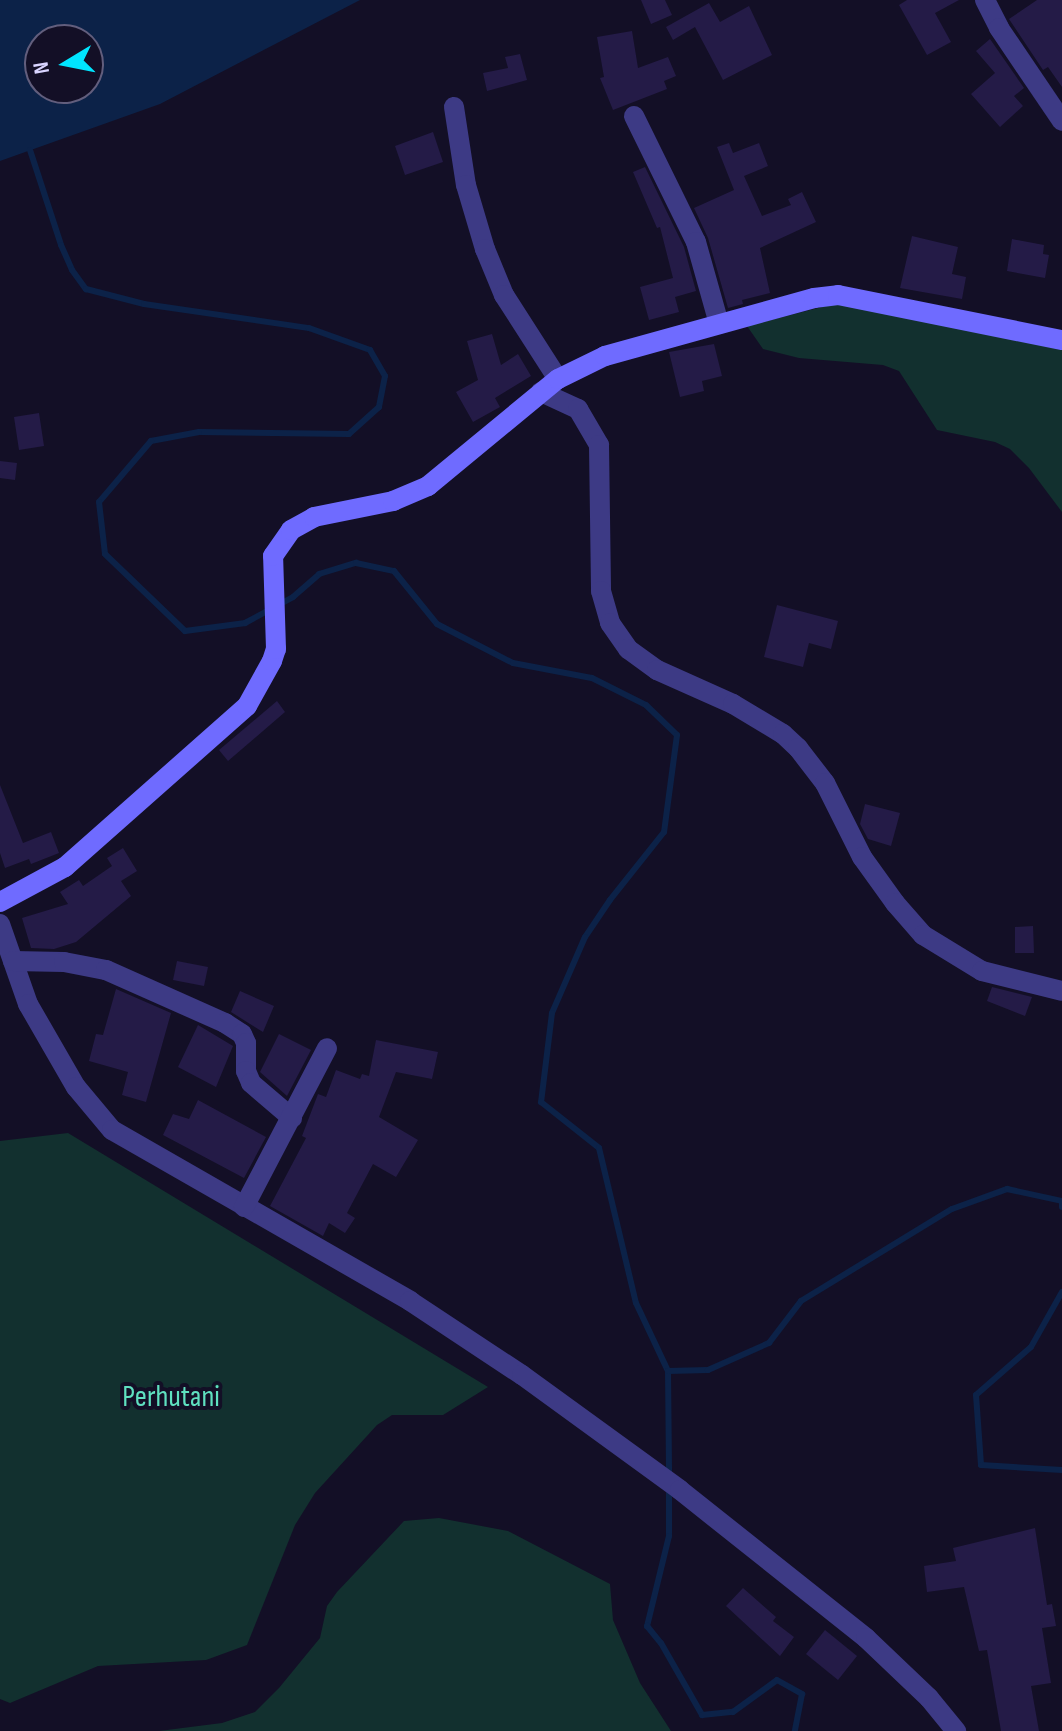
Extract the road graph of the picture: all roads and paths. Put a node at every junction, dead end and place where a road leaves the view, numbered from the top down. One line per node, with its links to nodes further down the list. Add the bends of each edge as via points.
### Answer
1 (985, 0): 4 (street)
2 (454, 107): 7 (street, via 466,185 485,249)
3 (634, 116): 5 (street, via 696,242)
4 (1062, 121)
5 (719, 324): 6 (street, via 838,295); 7 (street, via 605,356)
6 (1062, 340)
7 (549, 386): 8 (street, via 428,486 393,501 314,517 291,530 273,556 276,649 247,706 65,867); 11 (street, via 578,409 599,445 601,591 610,623 640,659 733,704 783,734 811,761 862,857 913,926 982,971)
8 (0, 902)
9 (0, 924): 10 (street)
10 (13, 961): 13 (street, via 106,970 225,1023 246,1043 251,1083); 14 (street, via 28,1004 76,1087 104,1123)
11 (1062, 991)
12 (327, 1048): 13 (street)
13 (292, 1118): 14 (street)
14 (244, 1207): 15 (street, via 410,1301 680,1490 866,1638)
15 (956, 1731)

